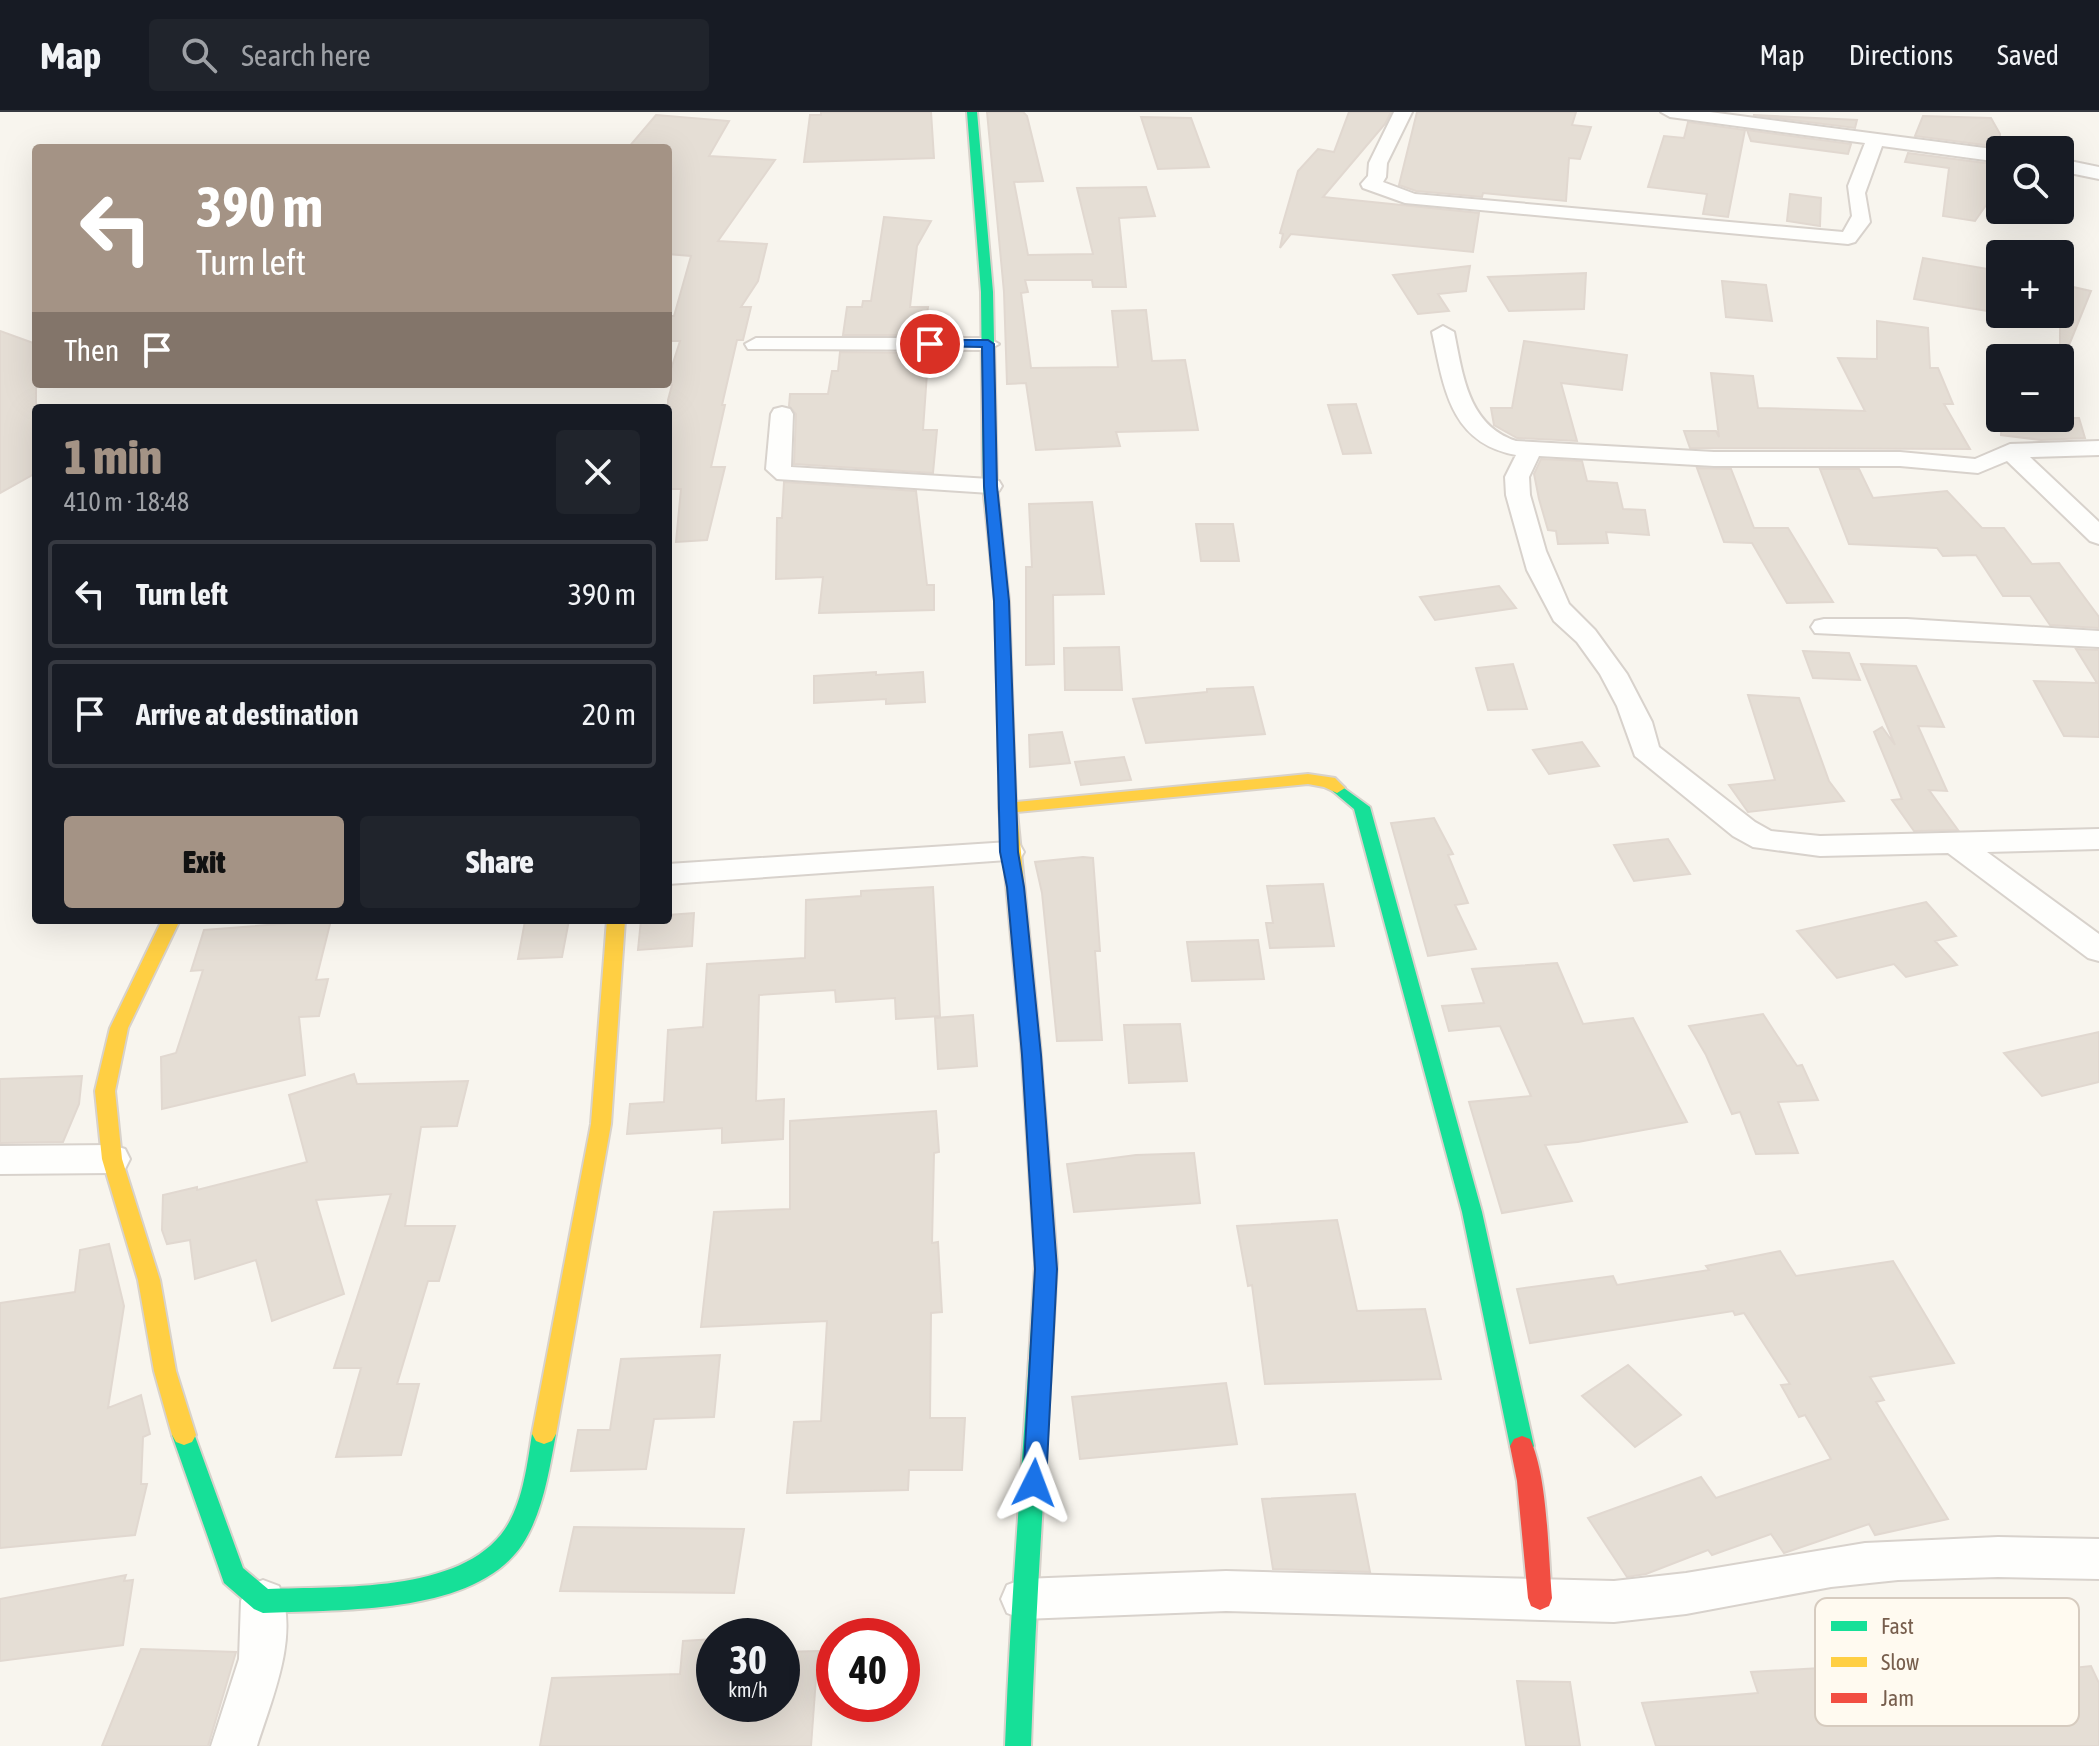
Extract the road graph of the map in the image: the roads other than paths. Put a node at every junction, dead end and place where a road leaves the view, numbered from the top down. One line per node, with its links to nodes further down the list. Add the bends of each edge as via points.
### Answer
1 (972, 112): 11 (street)
2 (1403, 112): 5 (street, via 1370,184 1412,199 1848,238 1863,213 1856,187)
3 (1670, 112): 4 (street)
4 (1713, 114): 5 (street)
5 (1877, 139): 6 (street)
6 (1986, 154)
7 (2074, 168): 8 (street)
8 (2099, 173)
9 (1443, 332): 14 (street, via 1458,400 1477,432 1498,445)
10 (756, 344): 11 (street)
11 (988, 344): 16 (street)
12 (782, 414): 16 (street, via 778,469 785,474)
13 (2099, 448): 15 (street)
14 (1533, 449): 15 (street, via 1791,462 1900,459 1978,466); 22 (street, via 1516,480 1542,574 1562,615 1587,637 1623,692 1640,722 1645,750 1764,840 1820,846)
15 (2010, 451): 17 (street)
16 (990, 486): 20 (street, via 1002,601)
17 (2099, 536)
18 (1824, 627): 19 (street)
19 (2099, 639)
20 (1007, 808): 23 (street); 31 (street, via 1308,779 1329,782 1362,807 1472,1212 1529,1481)
21 (2099, 839): 22 (street)
22 (1954, 842): 27 (street)
23 (1009, 852): 24 (street); 32 (street, via 1032,1055 1046,1269)
24 (672, 874)
25 (169, 924): 28 (street, via 119,1028 105,1091)
26 (616, 924): 33 (street, via 604,1096 584,1233 532,1487 518,1531 498,1557 458,1580)
27 (2099, 950)
28 (112, 1159): 29 (street); 33 (street, via 149,1280 165,1371 193,1466 233,1575)
29 (0, 1160)
30 (2099, 1559): 31 (street, via 1903,1558 1650,1601 1573,1603)
31 (1540, 1598): 32 (street, via 1226,1591)
32 (1023, 1599): 35 (street)
33 (263, 1601): 34 (street, via 261,1659)
34 (234, 1746)
35 (1018, 1746)

